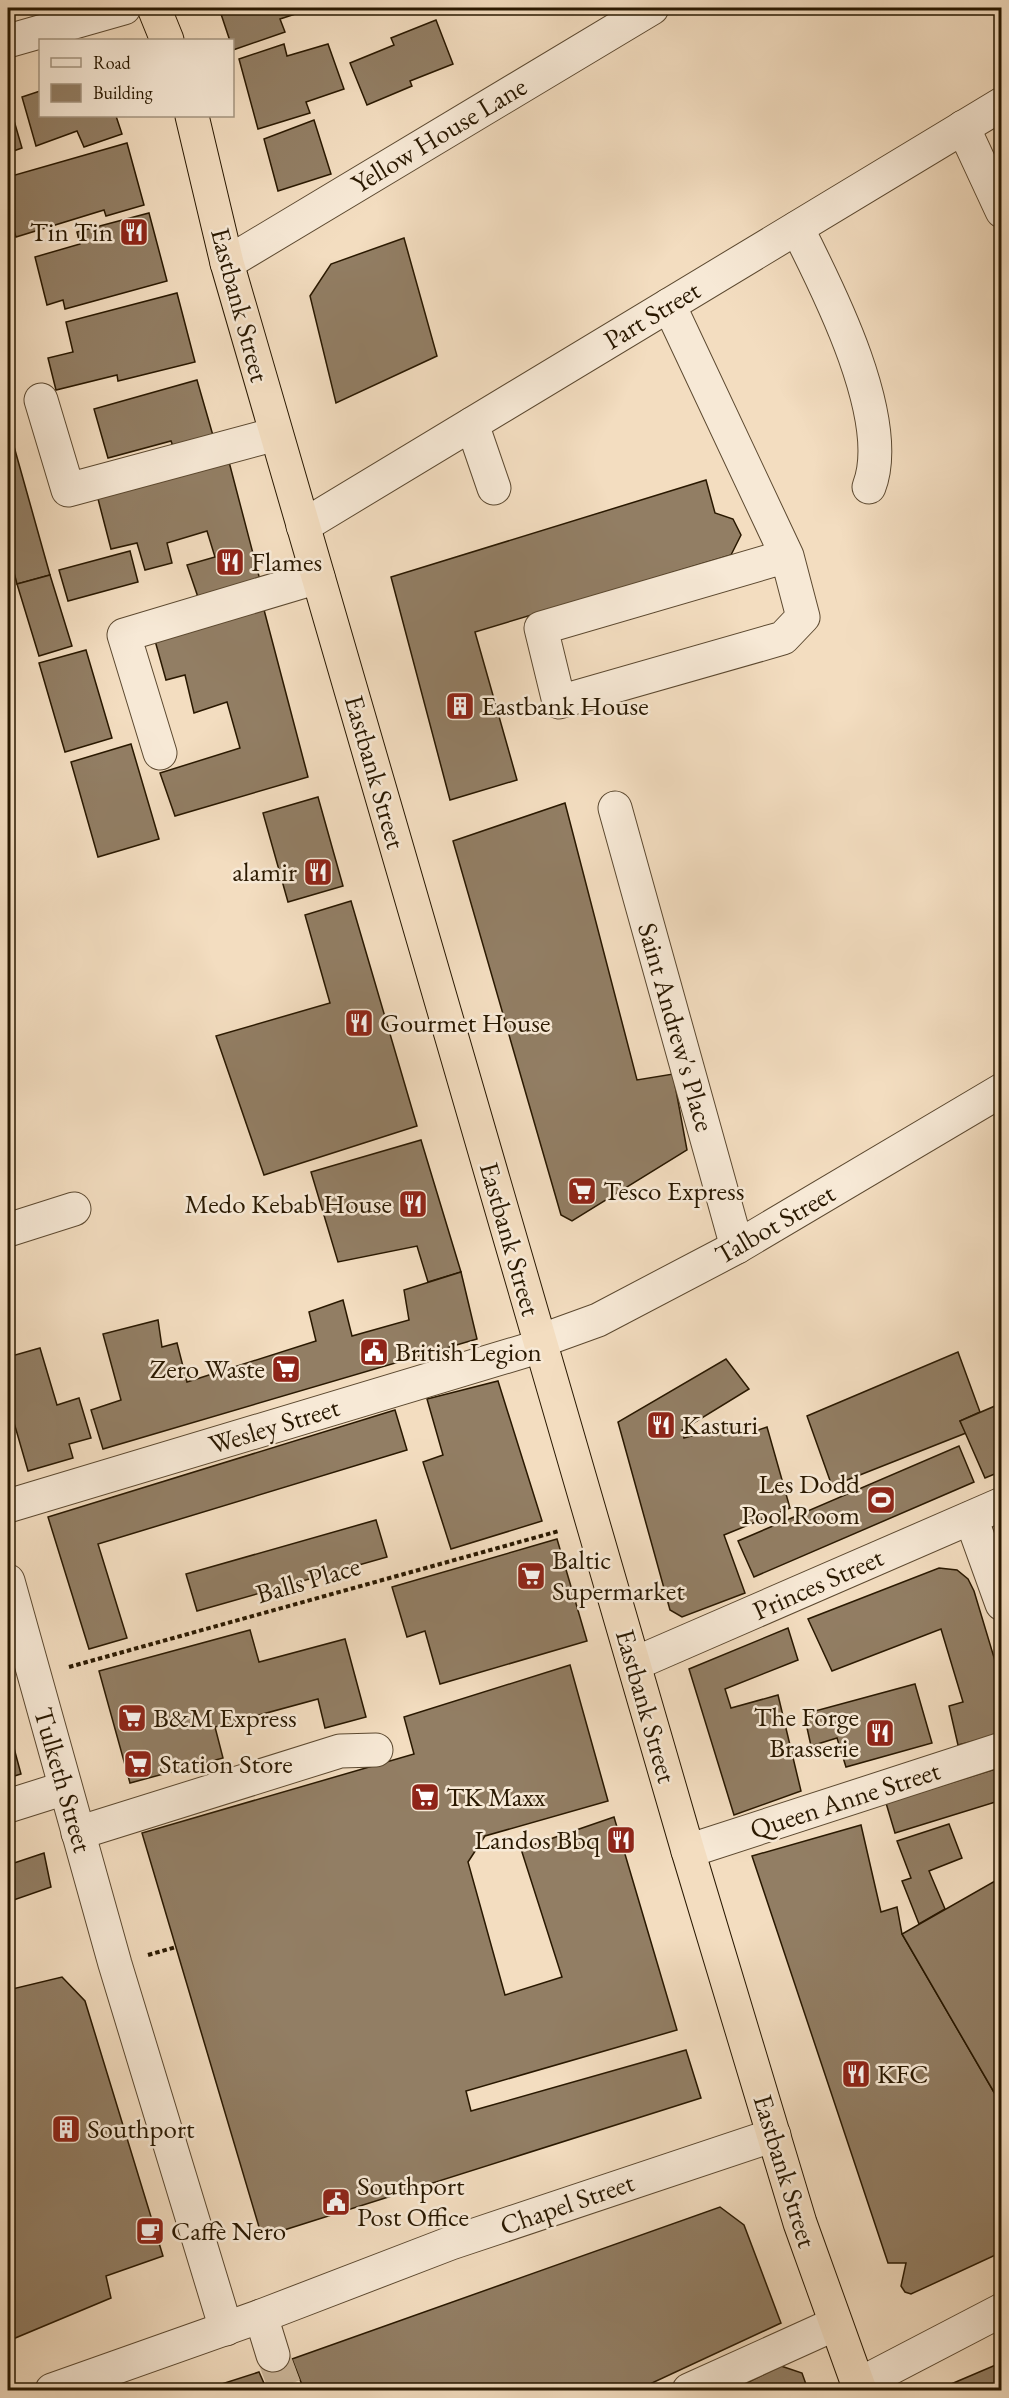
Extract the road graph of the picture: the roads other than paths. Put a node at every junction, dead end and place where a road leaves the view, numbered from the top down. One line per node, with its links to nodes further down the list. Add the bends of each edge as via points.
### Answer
1 (124, 8): 5 (street)
2 (154, 8): 4 (highway)
3 (652, 8): 11 (street, Yellow House Lane)
4 (167, 39)
5 (8, 41)
6 (1002, 104): 8 (street, Part Street)
7 (192, 117): 11 (highway, Eastbank Street)
8 (963, 128): 9 (street); 10 (street, Part Street)
9 (1002, 211)
10 (797, 228): 12 (street, Part Street); 17 (street, via 852,343 875,448 876,471)
11 (226, 263): 15 (highway, Eastbank Street)
12 (669, 305): 14 (street, Part Street); 19 (street)
13 (41, 400): 15 (street, via 68,490)
14 (472, 424): 16 (street); 18 (street, Part Street)
15 (276, 434): 18 (highway, Eastbank Street)
16 (494, 488)
17 (869, 488)
18 (303, 526): 20 (highway, Eastbank Street)
19 (787, 556): 19 (street, via 803,617 783,638 559,702 541,628)
20 (318, 577): 21 (street, via 124,635); 27 (highway, Eastbank Street)
21 (160, 753)
22 (615, 808): 26 (street, Saint Andrew's Place)
23 (1002, 1090): 26 (street, Talbot Street)
24 (74, 1209): 25 (street)
25 (8, 1230)
26 (737, 1247): 27 (street, Talbot Street, via 598,1320)
27 (541, 1343): 29 (street, Wesley Street); 33 (highway, Eastbank Street)
28 (1002, 1504): 30 (street, Princes Street)
29 (8, 1506)
30 (971, 1518): 32 (street); 33 (street, Princes Street)
31 (9, 1596): 36 (street, Tulketh Street)
32 (1002, 1604)
33 (634, 1664): 39 (highway, Eastbank Street)
34 (1002, 1749): 39 (street, Queen Anne Street)
35 (376, 1750): 38 (street, via 340,1751)
36 (65, 1788): 37 (street); 38 (street, Tulketh Street)
37 (8, 1806)
38 (78, 1833): 44 (street, Tulketh Street)
39 (688, 1851): 40 (highway, Eastbank Street)
40 (774, 2135): 42 (street, Chapel Street, via 451,2243); 43 (highway, Eastbank Street)
41 (1002, 2310): 47 (street)
42 (261, 2316): 44 (street, Chapel Street); 45 (street)
43 (835, 2324): 47 (highway, Eastbank Street); 48 (street)
44 (226, 2329): 46 (street, Chapel Street)
45 (273, 2355)
46 (66, 2388)
47 (859, 2388)
48 (688, 2391)

